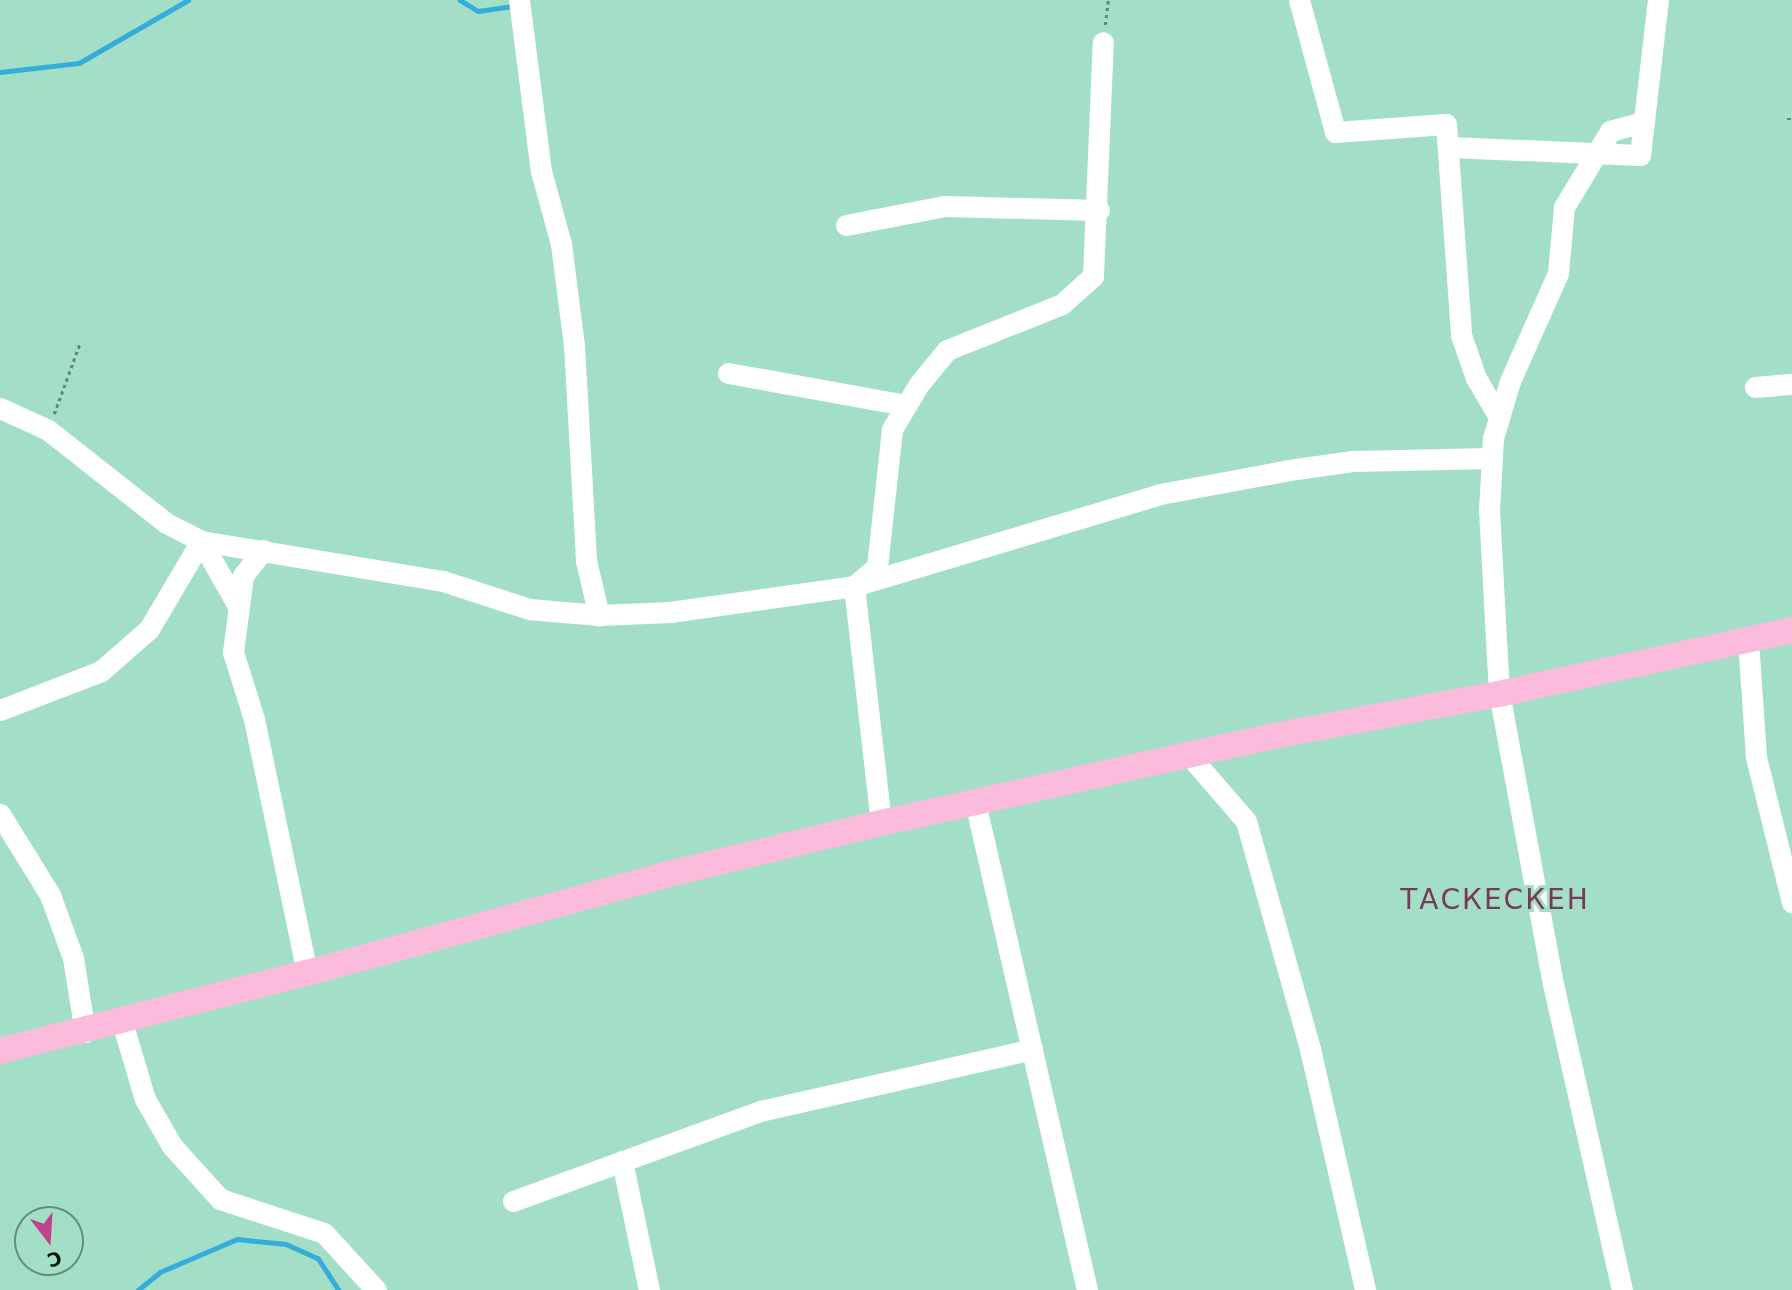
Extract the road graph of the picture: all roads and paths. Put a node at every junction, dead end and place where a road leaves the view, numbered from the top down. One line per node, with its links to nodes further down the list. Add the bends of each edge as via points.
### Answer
1 (519, 0): 26 (street, via 541,172 561,244 574,345 586,561)
2 (1108, 0): 5 (path)
3 (1299, 0): 9 (street, via 1335,132 1446,124)
4 (1658, 0): 8 (street)
5 (1103, 42): 11 (street)
6 (1787, 119): 7 (path)
7 (1792, 119)
8 (1644, 122): 10 (street, via 1610,131); 10 (street, via 1640,155)
9 (1450, 147): 10 (street); 19 (street, via 1461,335 1476,379)
10 (1597, 153): 19 (street, via 1564,207 1558,273)
11 (1099, 210): 12 (street, via 945,206); 17 (street, via 1093,276 1062,304 947,350)
12 (846, 225)
13 (80, 344): 20 (path)
14 (727, 373): 17 (street)
15 (1792, 384): 16 (street)
16 (1755, 387)
17 (906, 405): 24 (street, via 892,429 877,567)
18 (0, 408): 20 (street)
19 (1499, 417): 21 (street)
20 (48, 430): 22 (street, via 166,523)
21 (1492, 458): 24 (street, via 1352,461 1160,494); 29 (street, via 1489,510)
22 (201, 541): 23 (street); 25 (street); 30 (street, via 149,629 101,671)
23 (263, 550): 25 (street, via 243,576); 26 (street, via 443,581 529,609)
24 (854, 586): 26 (street, via 670,612); 34 (street)
25 (237, 604): 36 (street, via 233,652 254,719)
26 (599, 615)
27 (1792, 630): 28 (main road)
28 (1748, 640): 29 (main road); 35 (street, via 1756,757)
29 (1499, 694): 31 (main road); 47 (street, via 1553,984)
30 (0, 710)
31 (1189, 755): 32 (main road); 46 (street, via 1246,821 1310,1049)
32 (975, 802): 34 (main road); 39 (street)
33 (0, 814): 38 (street, via 50,895 73,958)
34 (881, 823): 36 (main road, via 681,871)
35 (1792, 903)
36 (307, 974): 37 (main road)
37 (122, 1022): 38 (main road); 43 (street, via 145,1099 172,1146 220,1199 324,1233)
38 (85, 1032): 40 (main road)
39 (1032, 1049): 41 (street, via 760,1111); 45 (street)
40 (0, 1051)
41 (622, 1161): 42 (street); 44 (street)
42 (513, 1201)
43 (376, 1290)
44 (649, 1290)
45 (1086, 1290)
46 (1365, 1290)
47 (1622, 1290)

